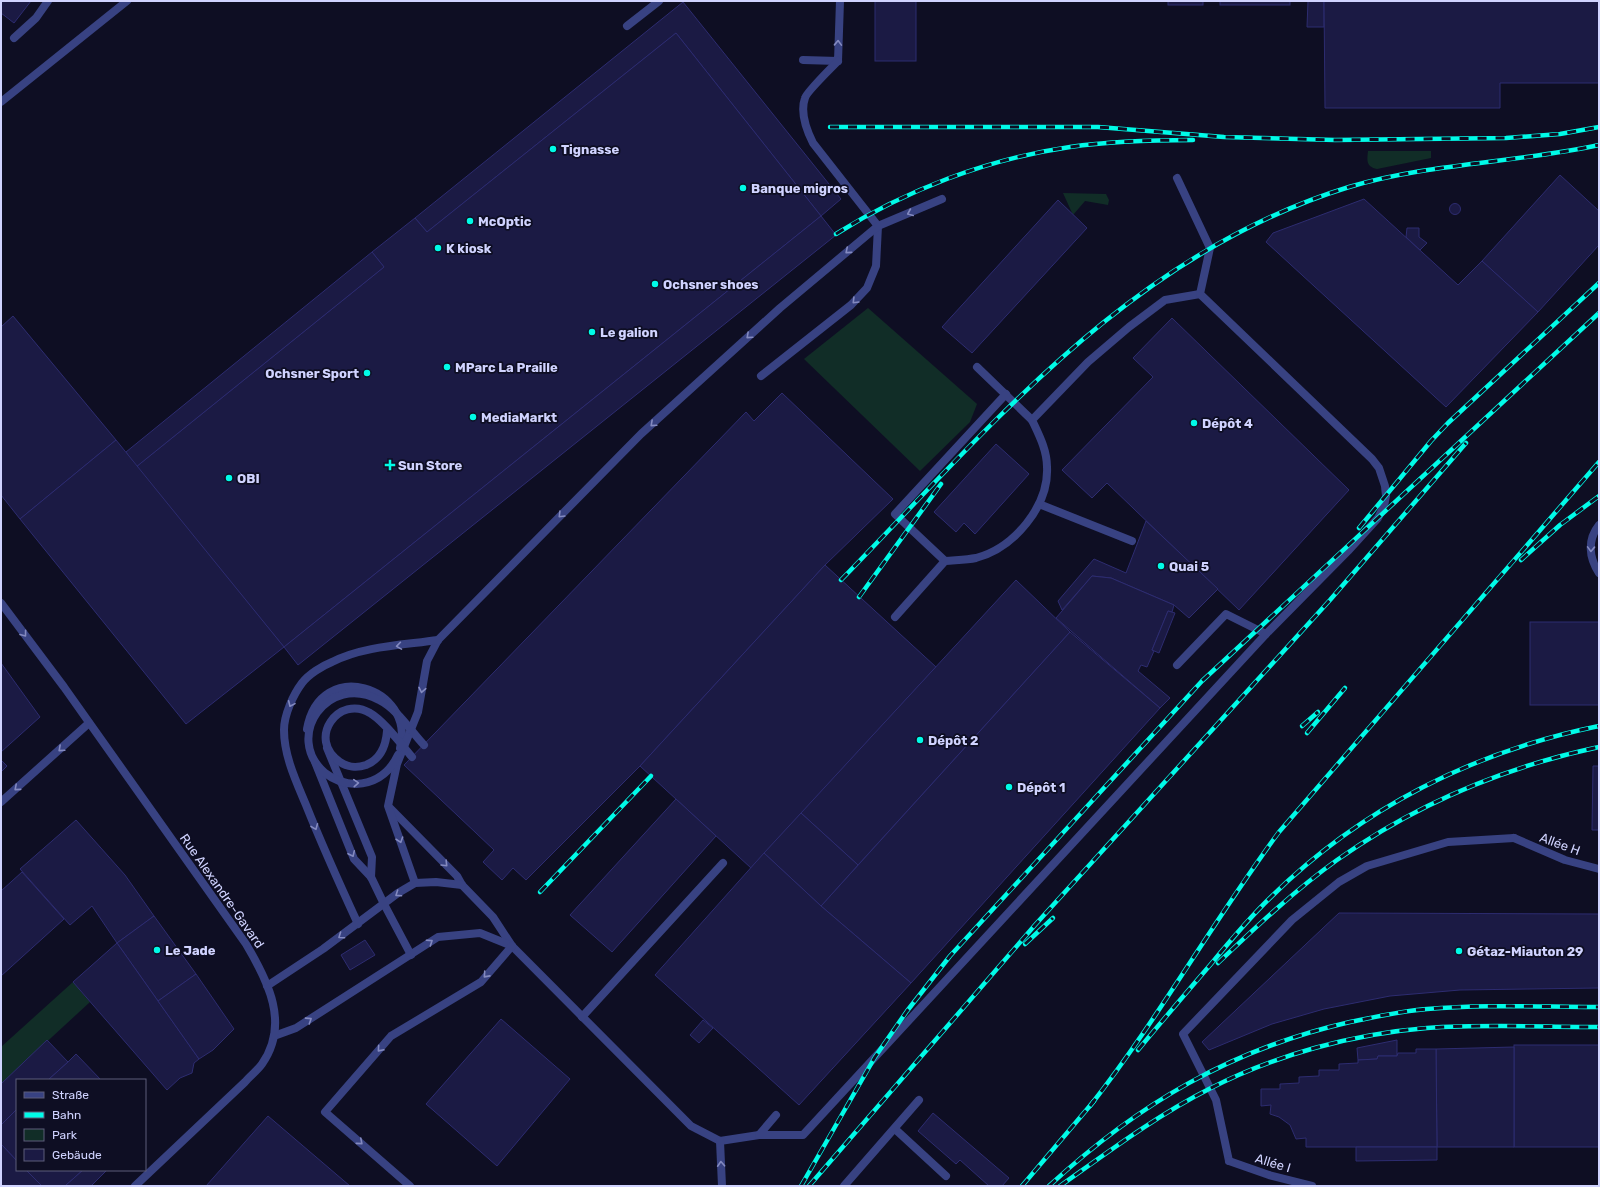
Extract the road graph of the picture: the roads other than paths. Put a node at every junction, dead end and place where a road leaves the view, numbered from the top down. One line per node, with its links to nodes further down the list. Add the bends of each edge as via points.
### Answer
1 (48, 1): 6 (street, via 36,18)
2 (127, 1): 9 (street)
3 (659, 1): 5 (street)
4 (840, 1): 8 (street, one-way to 4)
5 (627, 26)
6 (14, 38)
7 (803, 60): 8 (street)
8 (838, 61): 12 (street, via 805,98 806,131)
9 (1, 102)
10 (1177, 178): 13 (street, via 1210,248)
11 (942, 199): 12 (street, one-way to 12)
12 (878, 226): 15 (street, one-way to 15, via 876,266 867,288 851,305); 26 (street, one-way to 26, via 780,308 642,434)
13 (1200, 294): 17 (street, via 1165,300 1128,327 1088,362); 25 (street, via 1372,459 1379,468 1385,486 1384,506 1378,518)
14 (977, 367): 16 (street)
15 (761, 376)
16 (1006, 394): 17 (street); 21 (street, via 895,514)
17 (1032, 420): 18 (street, via 1043,444 1047,466 1046,488)
18 (1039, 504): 20 (street); 21 (street, via 1018,532 992,552 976,558)
19 (1599, 526): 22 (street, one-way to 22, via 1590,548)
20 (1132, 541)
21 (945, 561): 24 (street)
22 (1599, 573)
23 (1, 603): 28 (street, Rue Alexandre-Gavard, one-way to 28)
24 (895, 617)
25 (1266, 634): 27 (street, via 1226,614); 48 (street, via 803,1135)
26 (438, 640): 32 (street, one-way to 32, via 427,661 418,712 397,764); 39 (street, one-way to 39, via 357,652 332,662 303,682 286,714 283,728 285,746 294,776)
27 (1177, 666)
28 (89, 723): 31 (street, one-way to 31); 42 (street, Rue Alexandre-Gavard, via 246,944)
29 (424, 745): 35 (street, one-way to 35, bridge, via 399,718 394,712 390,707 380,700 360,693 334,697 326,702 313,718 309,732 309,739 309,746 315,761 321,769 339,782 350,784 370,781 381,777 389,770 402,743 401,727 398,720 395,713 382,696 372,690 351,687 323,697 309,718 308,742 311,750 314,757 316,764 318,772 354,859)
30 (412, 757): 35 (street, bridge, via 393,735 388,730 383,724 378,719 361,709 353,708 346,710 338,714 328,724 325,732 326,742 328,750 336,760 344,765 359,766 374,760 384,747 386,731 384,726 381,721 375,713 359,707 339,711 328,724 325,733 325,743 331,760 372,857)
31 (1, 802)
32 (388, 806): 36 (street, one-way to 36); 37 (street, one-way to 37, via 457,876)
33 (723, 863): 43 (street)
34 (1599, 869): 50 (street, Allée H, via 1565,860 1514,838 1448,842 1367,866 1339,882 1292,920 1183,1034 1216,1100)
35 (371, 877): 38 (street)
36 (415, 884): 37 (street, via 436,882); 38 (street, one-way to 38)
37 (462, 885): 40 (street, via 493,917)
38 (384, 904): 39 (street); 41 (street)
39 (358, 924): 42 (street, one-way to 42)
40 (512, 946): 41 (street, one-way to 40, via 438,937 480,933); 43 (street); 53 (street, one-way to 53, via 481,982 391,1036 325,1112)
41 (411, 955): 44 (street, one-way to 41, via 296,1028)
42 (267, 986): 44 (street, Rue Alexandre-Gavard, via 275,1008)
43 (582, 1017): 49 (street, via 691,1126)
44 (274, 1036): 52 (street, Rue Alexandre-Gavard, via 268,1054 256,1070)
45 (919, 1100): 47 (street)
46 (776, 1115): 48 (street)
47 (894, 1129): 51 (street); 55 (street)
48 (759, 1134): 49 (street)
49 (720, 1141): 54 (street, one-way to 49)
50 (1228, 1161): 56 (street, Allée I)
51 (946, 1176)
52 (135, 1186)
53 (410, 1186)
54 (722, 1186)
55 (844, 1186)
56 (1312, 1186)

